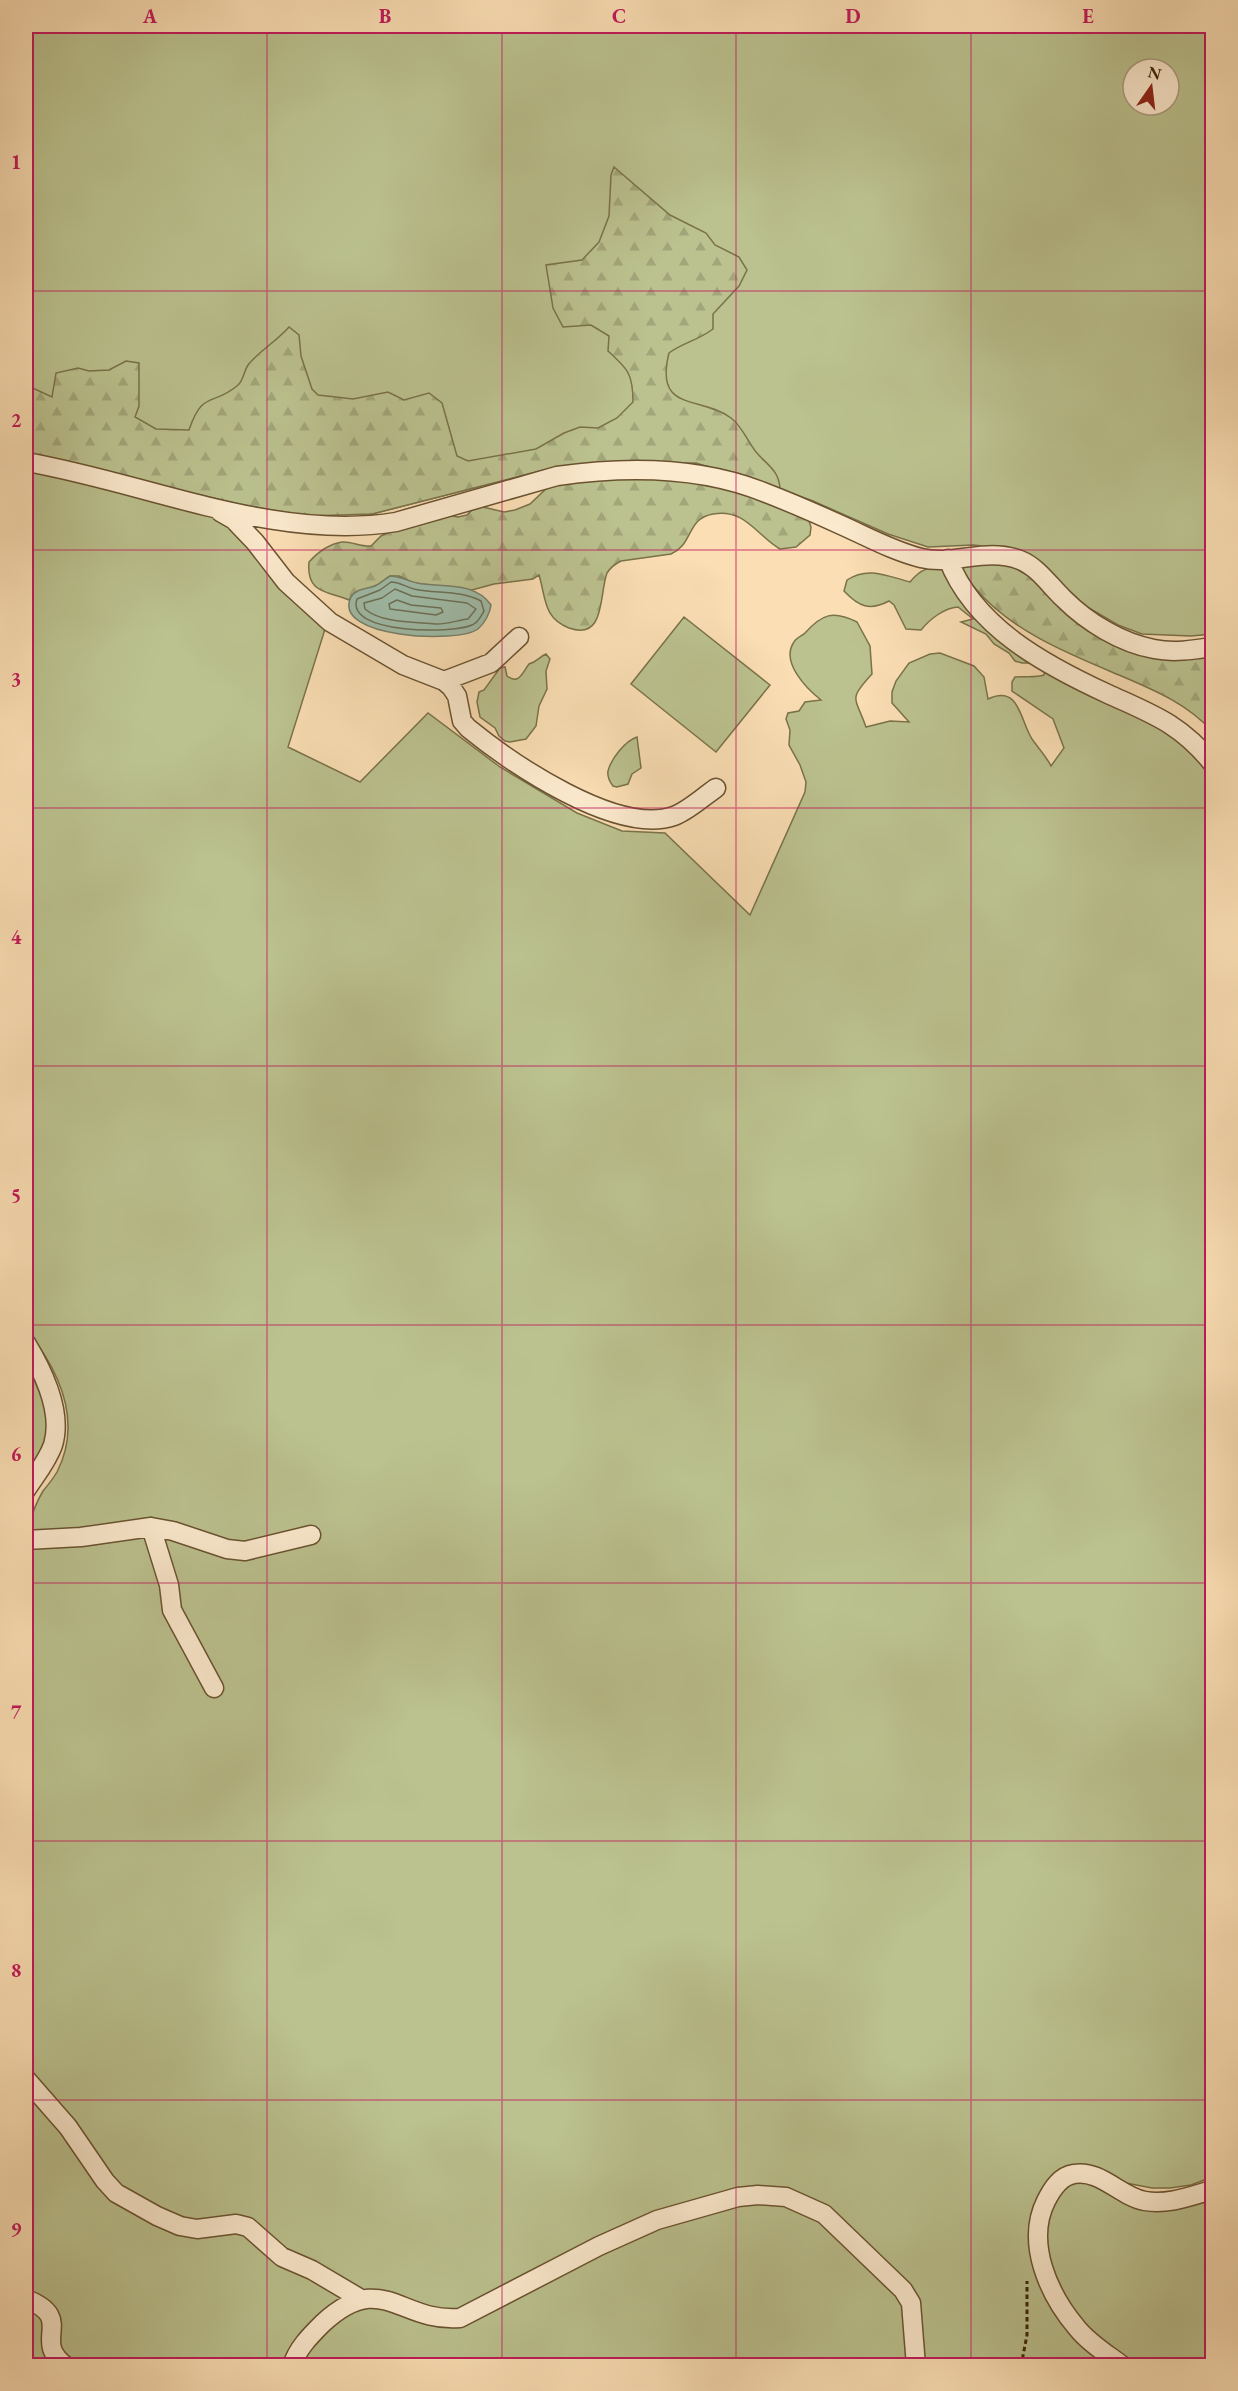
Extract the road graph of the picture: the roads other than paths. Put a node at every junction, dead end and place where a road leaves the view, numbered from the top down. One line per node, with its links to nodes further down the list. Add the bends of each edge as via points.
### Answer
1 (26, 462): 2 (street)
2 (208, 505): 3 (street, via 285,522 373,525 557,476 683,471 764,492 898,551); 6 (street, via 234,520 286,582 330,622 403,665)
3 (948, 559): 5 (street, via 982,554 1022,561 1085,617 1133,643 1180,651); 7 (street, via 980,611 1011,638 1052,666 1178,728)
4 (519, 638): 6 (street, via 491,663)
5 (1212, 647)
6 (444, 681): 8 (street, via 457,696 462,721 484,741 515,764 595,806 650,819 674,816)
7 (1212, 763)
8 (716, 788)
9 (26, 1343): 10 (street, via 55,1413 53,1445)
10 (26, 1490)
11 (151, 1527): 12 (street, via 245,1551); 13 (street); 14 (street, via 169,1585 172,1610)
12 (311, 1535)
13 (26, 1540)
14 (214, 1688)
15 (26, 2079): 18 (street, via 68,2127 116,2193 180,2226 248,2227 282,2257)
16 (1212, 2190): 22 (street, via 1159,2203 1132,2198 1093,2175 1079,2173 1062,2178 1047,2198 1040,2217 1043,2270 1056,2298 1078,2329)
17 (26, 2299): 19 (street, via 50,2313 51,2347)
18 (361, 2299): 20 (street, via 344,2306 312,2334); 21 (street, via 388,2300 441,2319 460,2318 657,2220 738,2197 786,2197 824,2214 903,2290 911,2303)
19 (66, 2366)
20 (292, 2366)
21 (916, 2366)
22 (1123, 2366)

